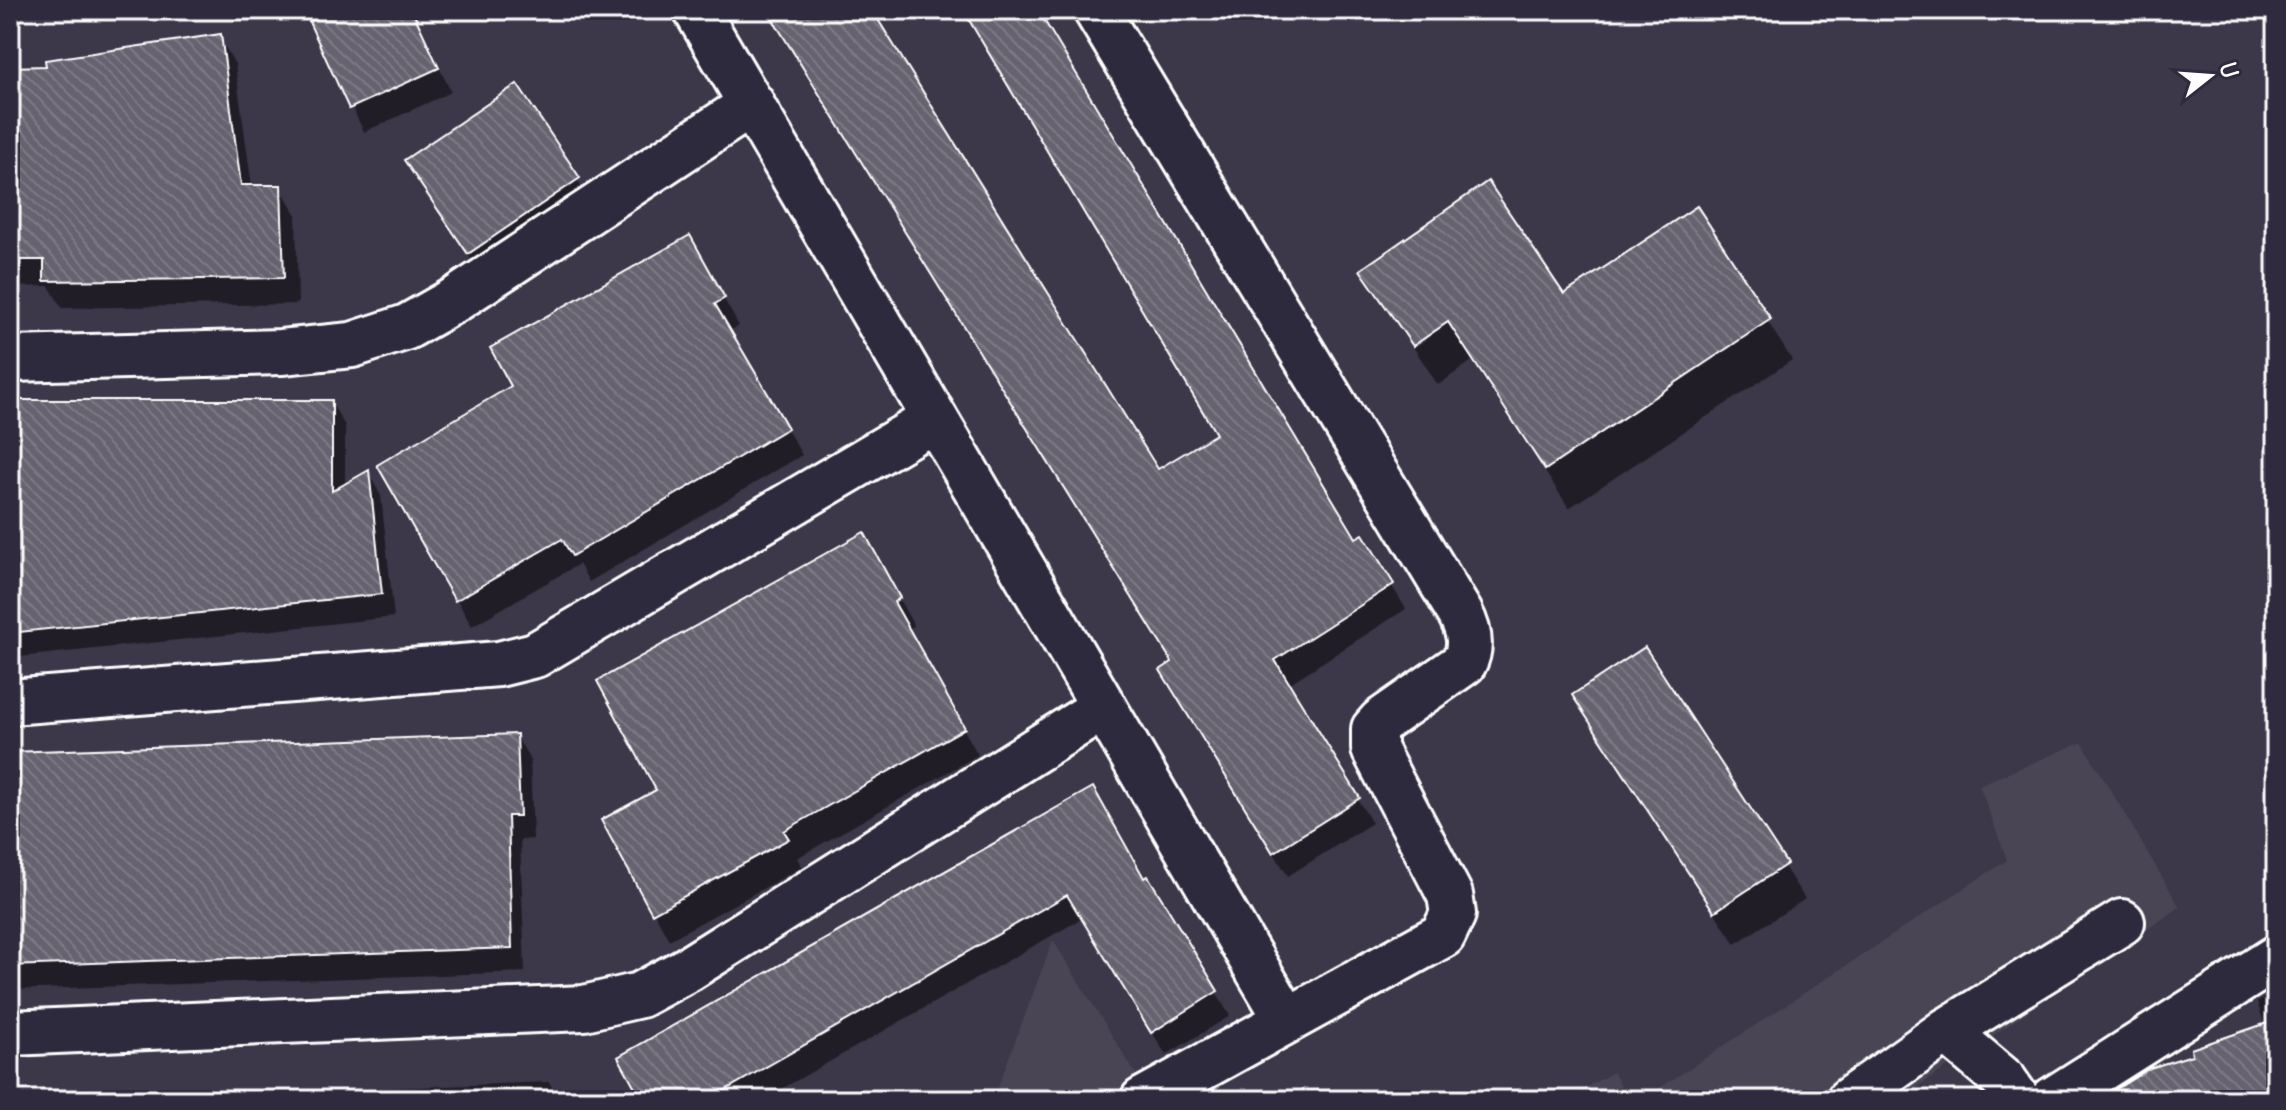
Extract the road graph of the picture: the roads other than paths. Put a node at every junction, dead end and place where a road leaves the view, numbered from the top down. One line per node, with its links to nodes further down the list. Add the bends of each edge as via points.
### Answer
1 (696, 10): 3 (street)
2 (1096, 10): 10 (street, via 1460,613 1470,638 1464,663 1381,721 1372,734 1374,749 1450,895 1451,923 1434,942)
3 (752, 104): 4 (street, via 407,327 352,345 281,352); 5 (street)
4 (10, 359)
5 (935, 419): 6 (street, via 535,655 499,664); 7 (street)
6 (10, 702)
7 (1104, 707): 10 (street); 12 (street, via 640,995 584,1008)
8 (2122, 922): 11 (street)
9 (2276, 958): 16 (street)
10 (1287, 1020): 13 (street)
11 (1946, 1031): 14 (street); 15 (street, via 2004,1080)
12 (10, 1033)
13 (1143, 1100)
14 (1849, 1100)
15 (2018, 1100)
16 (2052, 1100)

